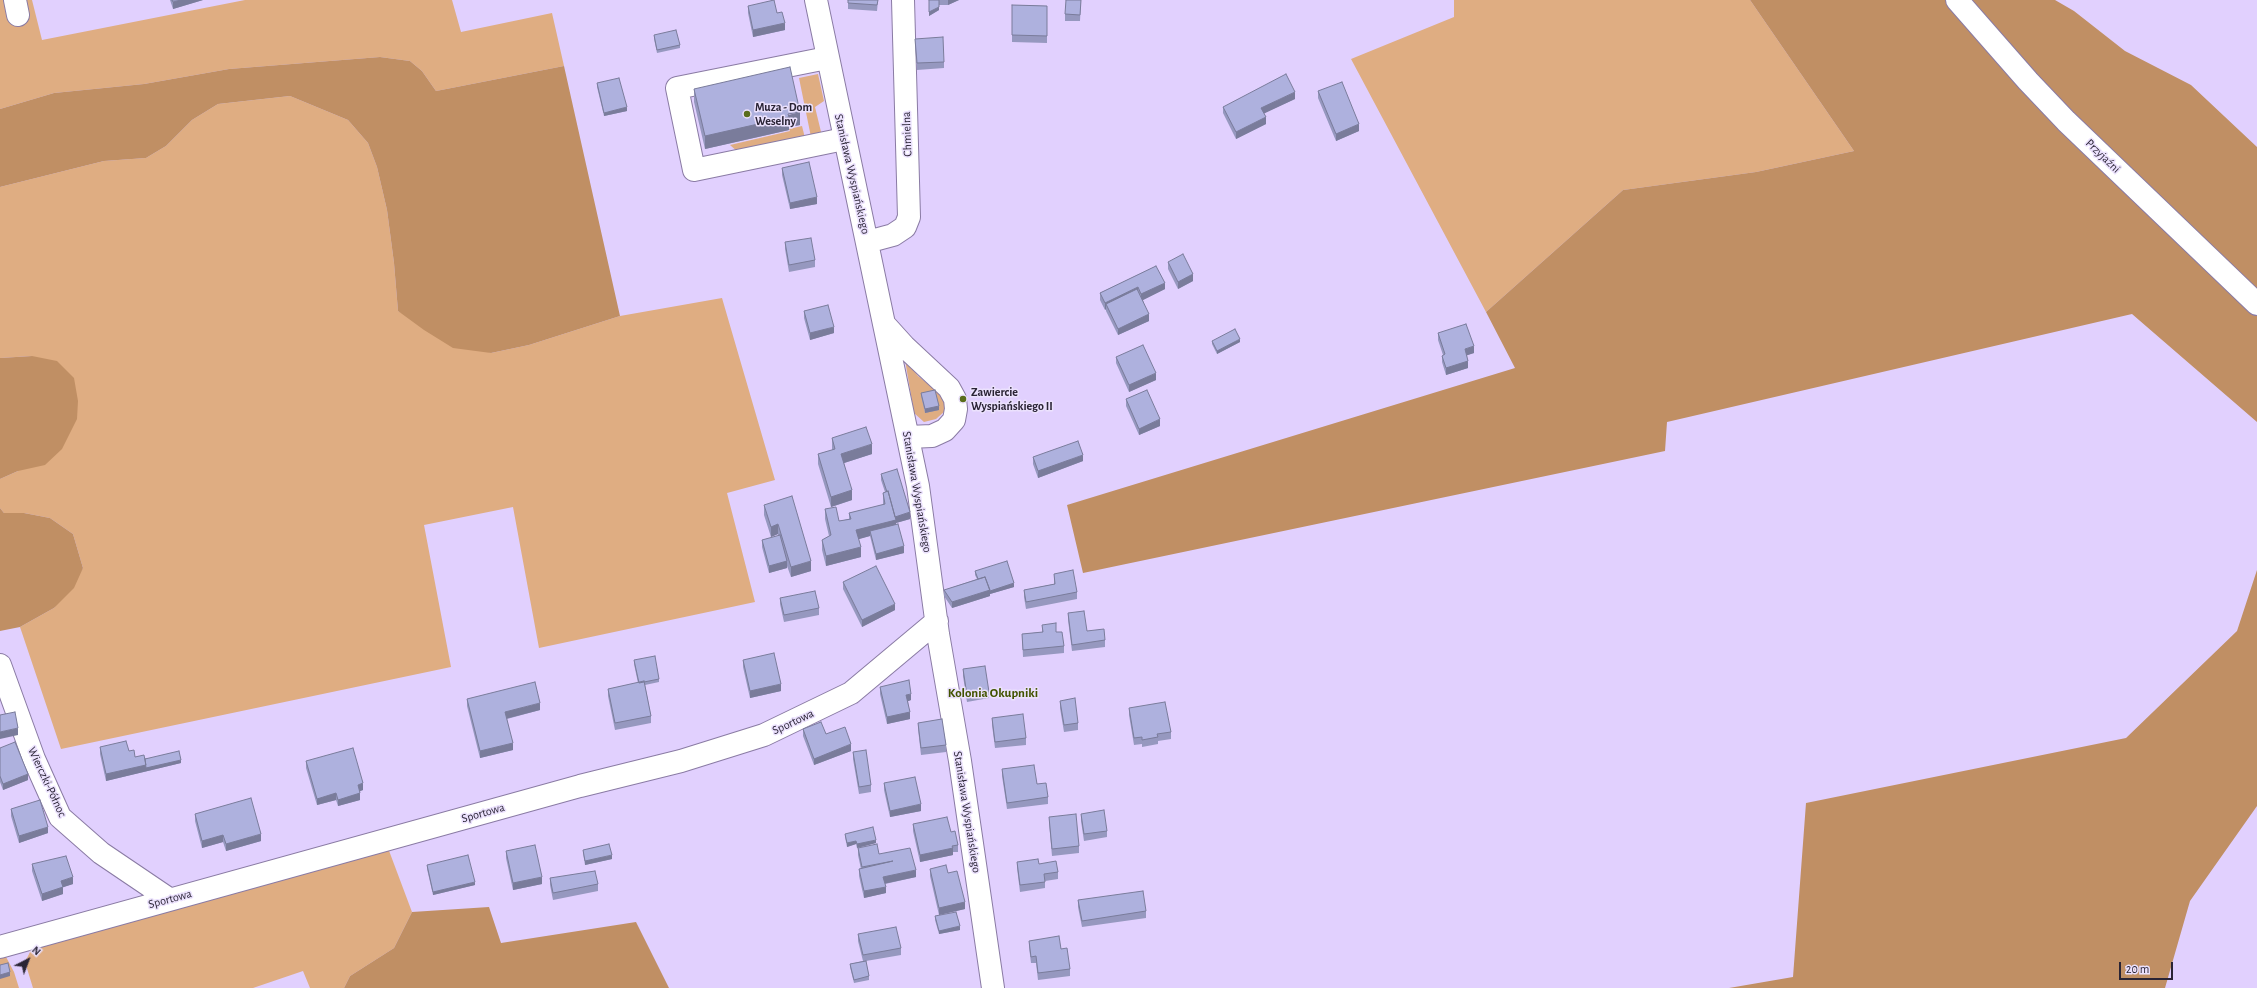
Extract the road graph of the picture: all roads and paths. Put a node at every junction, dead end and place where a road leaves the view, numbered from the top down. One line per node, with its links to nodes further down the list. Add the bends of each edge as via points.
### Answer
1 (816, 0): 4 (street, Stanisława Wyspiańskiego)
2 (903, 0): 6 (street, Chmielna, via 909,217 905,227 893,235)
3 (1958, 0): 7 (street, Przyjaźni, via 1997,47 2066,121)
4 (827, 58): 5 (street, Stanisława Wyspiańskiego); 5 (street, via 677,88 694,170)
5 (844, 139): 6 (street, Stanisława Wyspiańskiego)
6 (867, 242): 8 (street, Stanisława Wyspiańskiego)
7 (2257, 304)
8 (885, 324): 9 (street, Stanisława Wyspiańskiego); 9 (street, via 904,346 949,388 955,399 954,420 945,430 932,436)
9 (908, 437): 10 (street, Stanisława Wyspiańskiego, via 918,486)
10 (937, 621): 12 (street, Sportowa, via 851,693 764,735 681,761 580,786); 14 (street, Stanisława Wyspiańskiego)
11 (0, 665): 12 (street, Wierczki-Północ, via 34,759 60,817 101,853)
12 (169, 900): 13 (street, Sportowa)
13 (0, 947)
14 (993, 988)

